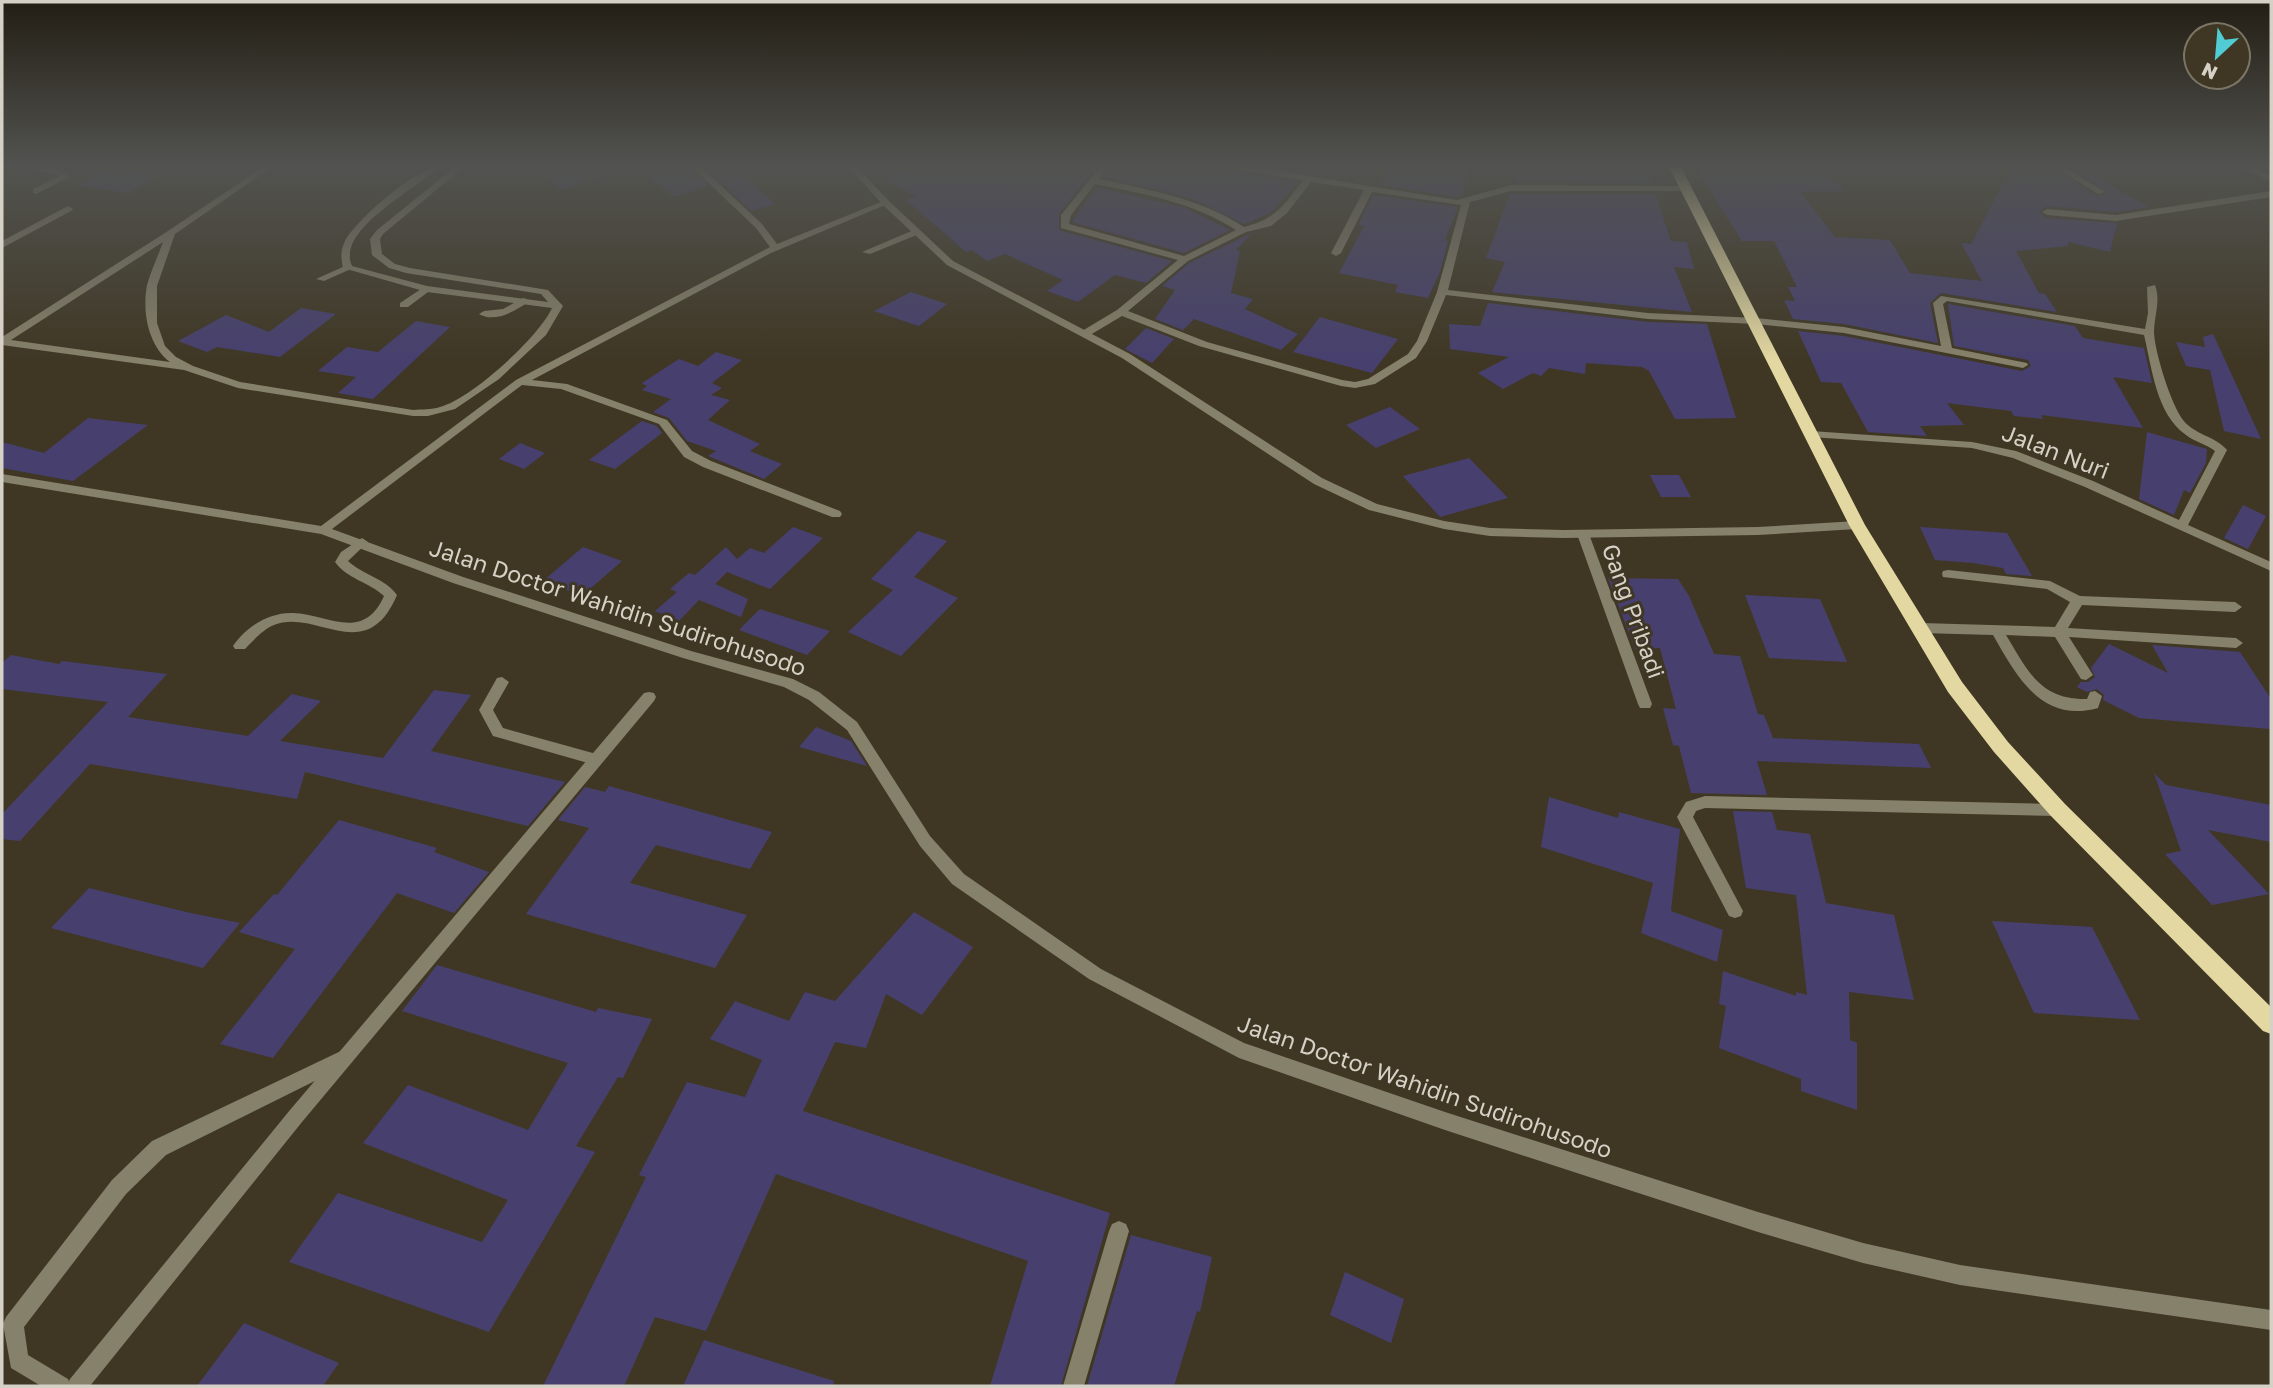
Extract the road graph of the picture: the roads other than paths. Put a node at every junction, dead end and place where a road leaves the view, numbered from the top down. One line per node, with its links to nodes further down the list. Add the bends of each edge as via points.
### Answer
1 (26, 232): 13 (street)
2 (355, 232): 21 (street, via 343,252)
3 (382, 232): 20 (street, via 375,239 377,255)
4 (763, 232): 14 (street)
5 (815, 232): 14 (street)
6 (916, 232): 15 (street); 33 (street, via 950,263)
7 (1085, 232): 17 (street)
8 (1239, 232): 17 (street)
9 (1347, 232): 16 (street)
10 (1459, 232): 26 (street)
11 (1709, 232): 32 (highway)
12 (171, 233): 18 (street); 19 (street)
13 (2, 245)
14 (775, 248): 39 (street)
15 (867, 252)
16 (1336, 253)
17 (1185, 259): 30 (street)
18 (126, 261): 19 (street); 35 (street)
19 (158, 264): 38 (street, via 152,286 152,323 160,347)
20 (392, 266): 22 (street); 29 (street, via 544,292)
21 (348, 268): 22 (street); 23 (street)
22 (373, 277): 25 (street)
23 (321, 279)
24 (2152, 287): 34 (street)
25 (427, 289): 27 (street); 28 (street)
26 (1443, 292): 30 (street, via 1429,332 1412,356 1371,382 1355,385 1259,362); 32 (street, via 1648,316)
27 (523, 301): 29 (street); 31 (street, via 506,312)
28 (404, 305)
29 (558, 306): 38 (street, via 555,320 534,344 442,411 393,411 307,398 238,385)
30 (1121, 312): 33 (street)
31 (484, 314)
32 (1756, 321): 36 (street, via 1844,330); 40 (highway)
33 (1086, 333): 46 (street, via 1350,498 1444,525 1490,532)
34 (2149, 333): 36 (street, via 1945,299 1938,303); 44 (street, via 2177,418 2188,432 2221,450)
35 (2, 342): 38 (street)
36 (1947, 351): 37 (street)
37 (2023, 365)
38 (189, 368)
39 (520, 382): 42 (street, via 563,386 663,422 688,454 706,464); 45 (street)
40 (1811, 434): 43 (highway); 44 (street, Jalan Nuri, via 1993,449 2047,466)
41 (2, 478): 45 (street, Jalan Doctor Wahidin Sudirohusodo)
42 (836, 514)
43 (1857, 524): 46 (street); 52 (highway)
44 (2181, 527): 48 (street, Jalan Nuri)
45 (323, 530): 47 (street, Jalan Doctor Wahidin Sudirohusodo)
46 (1583, 534): 61 (street, Gang Pribadi)
47 (362, 542): 56 (street, via 341,562 352,573 385,588 391,595 383,610 370,620 342,629 316,619 277,619 264,624); 68 (street, Jalan Doctor Wahidin Sudirohusodo, via 458,580 778,680 814,696 852,726 925,841 958,879 1096,974 1239,1049 1445,1121 1863,1253 1960,1275)
48 (2271, 567)
49 (1948, 573): 50 (street, via 2050,585)
50 (2078, 600): 51 (street); 54 (street)
51 (2235, 607)
52 (1922, 628): 53 (street); 63 (highway, via 1955,687)
53 (1997, 631): 54 (street); 59 (street, via 2035,691 2068,706 2093,704)
54 (2059, 632): 55 (street); 57 (street)
55 (2236, 643)
56 (240, 646)
57 (2086, 675)
58 (502, 682): 62 (street, via 486,710 498,732)
59 (2095, 696)
60 (649, 698): 62 (street)
61 (1645, 704)
62 (595, 759): 66 (street, via 522,852)
63 (2058, 810): 64 (street, via 1705,802 1691,806 1685,817); 65 (highway)
64 (1735, 911)
65 (2271, 1023)
66 (348, 1055): 69 (street, via 159,1148 119,1187 13,1324 18,1361); 70 (street)
67 (1119, 1231): 71 (street)
68 (2271, 1320)
69 (61, 1386)
70 (77, 1386)
71 (1073, 1386)

